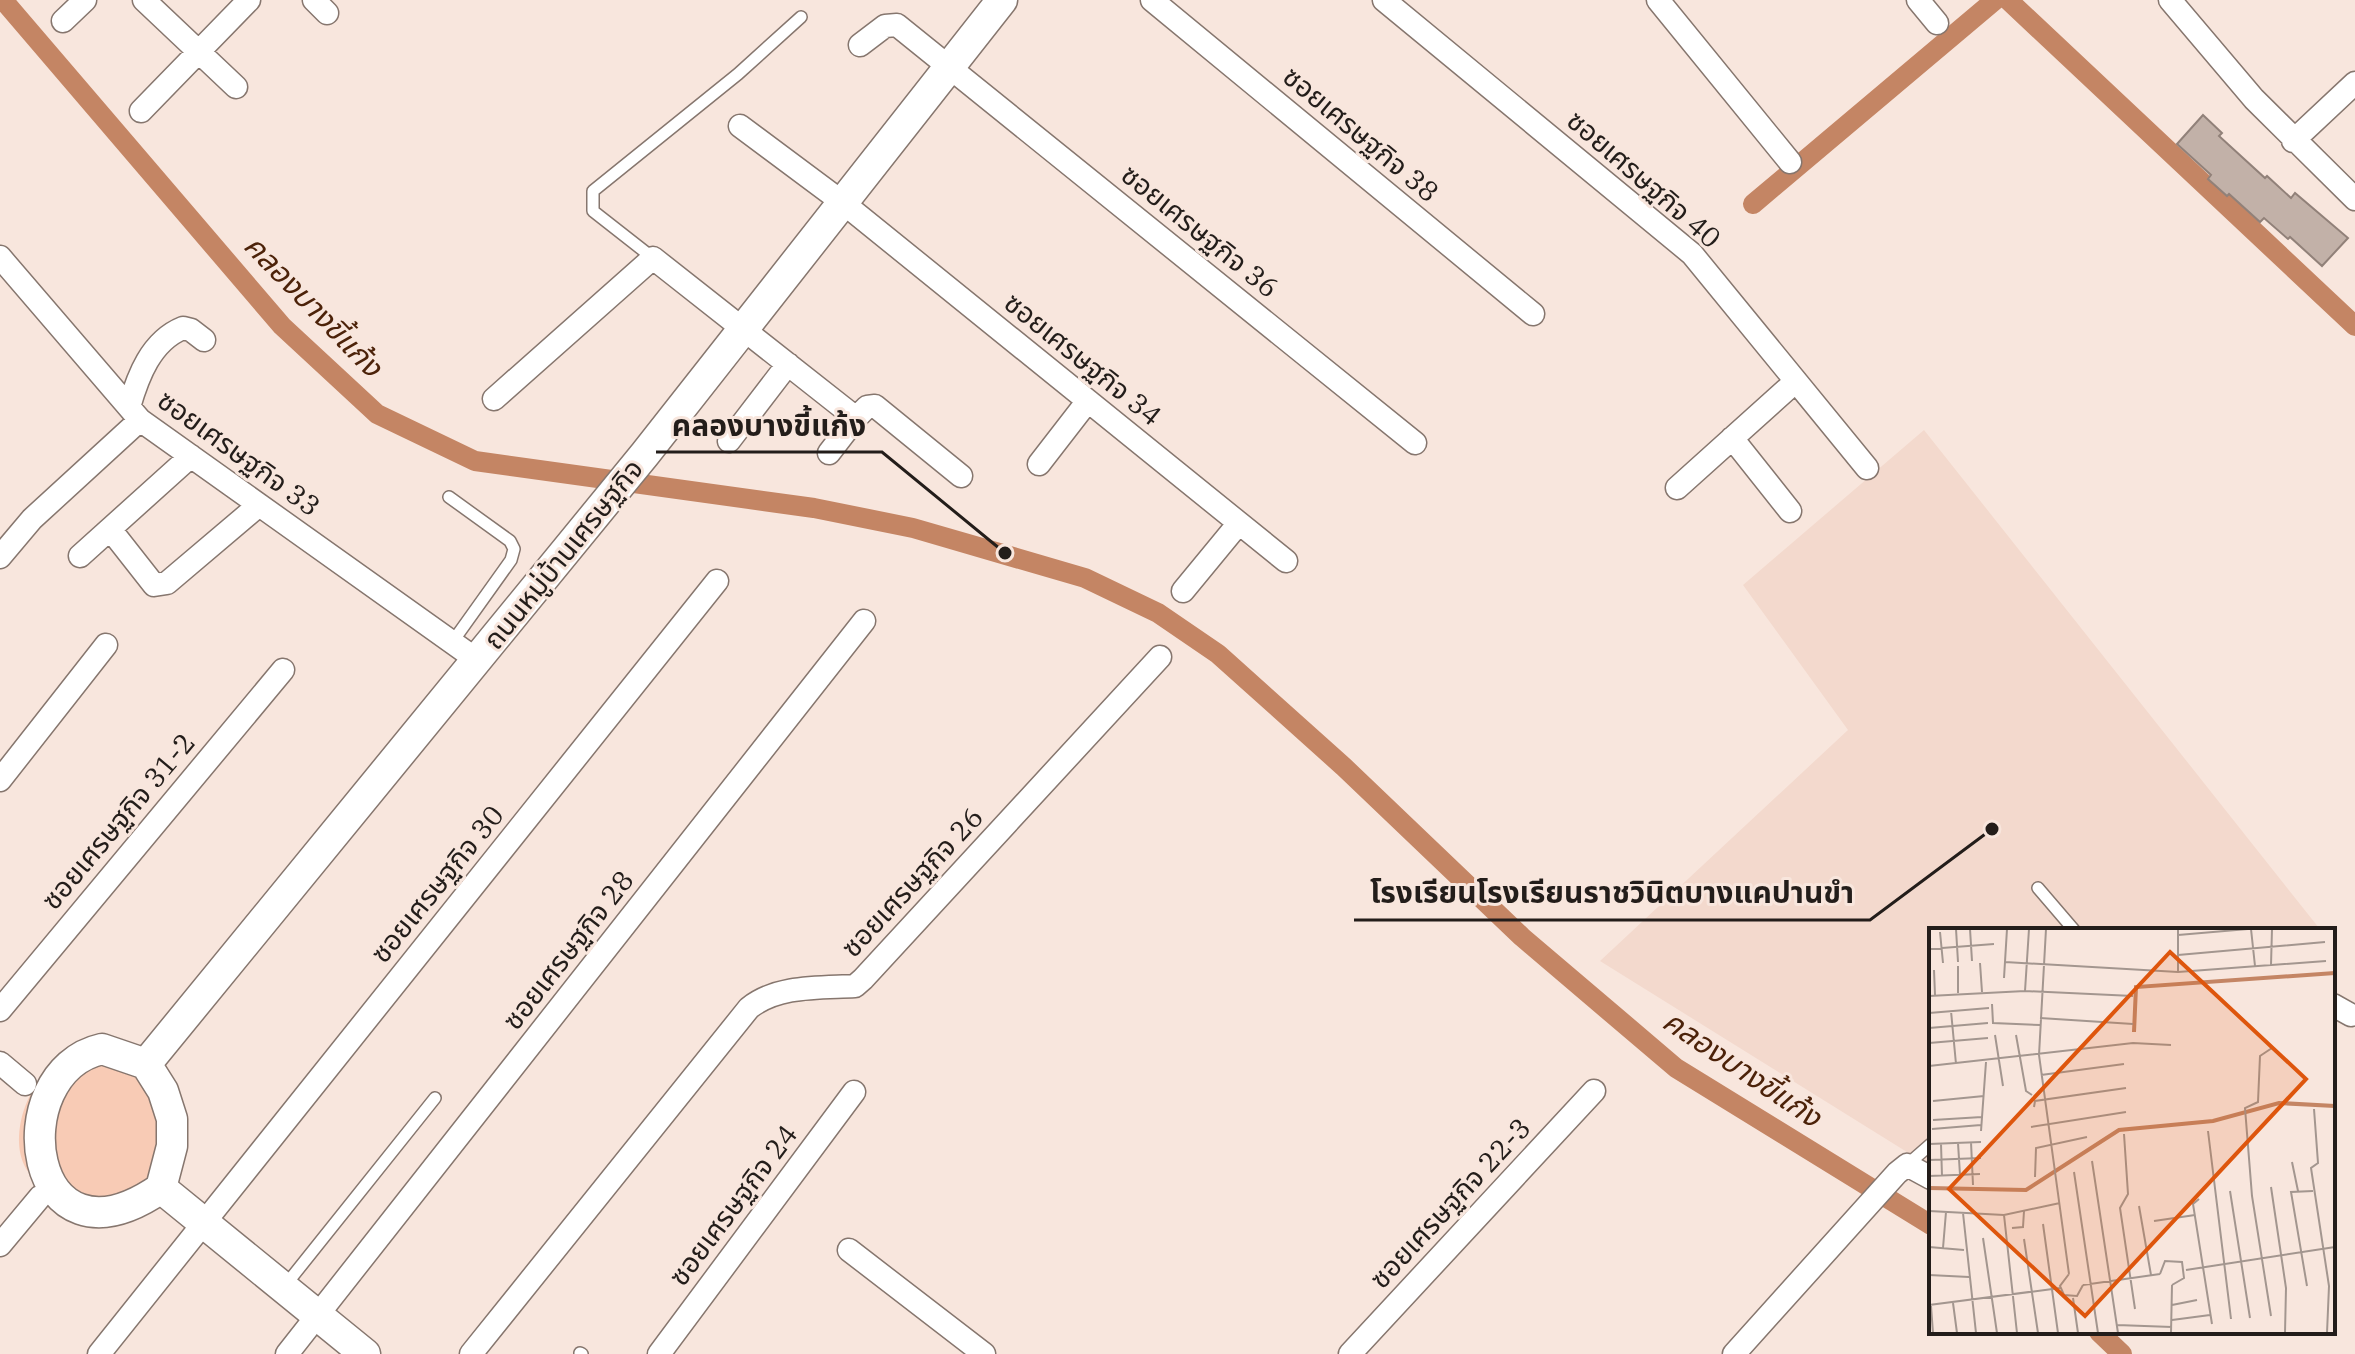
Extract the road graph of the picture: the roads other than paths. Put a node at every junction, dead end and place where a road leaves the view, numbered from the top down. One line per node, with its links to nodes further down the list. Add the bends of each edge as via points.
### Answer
1 (85, 0): 11 (street)
2 (144, 0): 14 (street)
3 (249, 0): 14 (street)
4 (1002, 0): 15 (street, ถนนหมู่บ้านเศรษฐกิจ)
5 (1152, 0): 26 (street, ซอยเศรษฐกิจ 38)
6 (1384, 0): 30 (street, ซอยเศรษฐกิจ 40, via 1692,254)
7 (1658, 0): 21 (street)
8 (1918, 0): 12 (street)
9 (2170, 0): 20 (street)
10 (801, 17): 25 (lane, via 670,132 593,191 593,211)
11 (63, 21)
12 (1937, 23)
13 (860, 45): 15 (street, ซอยเศรษฐกิจ 36, via 890,24)
14 (199, 52): 17 (street); 18 (street)
15 (948, 67): 23 (street, ถนนหมู่บ้านเศรษฐกิจ); 37 (street, ซอยเศรษฐกิจ 36)
16 (2355, 83): 20 (street)
17 (236, 87)
18 (141, 111)
19 (740, 126): 23 (street, ซอยเศรษฐกิจ 34)
20 (2293, 141): 22 (street)
21 (1790, 162)
22 (2355, 199)
23 (842, 202): 27 (street, ถนนหมู่บ้านเศรษฐกิจ); 32 (street, ซอยเศรษฐกิจ 34)
24 (0, 257): 33 (street, ซอยเศรษฐกิจ 33)
25 (653, 258): 27 (street); 31 (street)
26 (1533, 314)
27 (744, 329): 29 (street); 58 (street, ถนนหมู่บ้านเศรษฐกิจ)
28 (204, 340): 33 (street, via 183,328 160,345 141,371)
29 (788, 364): 34 (street); 36 (street)
30 (1796, 381): 35 (street); 41 (street, ซอยเศรษฐกิจ 40)
31 (494, 399)
32 (1087, 402): 40 (street); 47 (street, ซอยเศรษฐกิจ 34)
33 (135, 413): 39 (street, ซอยเศรษฐกิจ 33); 50 (street)
34 (856, 418): 38 (street); 42 (street, via 875,406)
35 (1732, 438): 43 (street); 46 (street)
36 (729, 441)
37 (1415, 443)
38 (829, 453)
39 (191, 456): 45 (street, ซอยเศรษฐกิจ 33); 48 (street)
40 (1039, 464)
41 (1867, 468)
42 (961, 476)
43 (1677, 488)
44 (449, 497): 55 (lane, via 514,549)
45 (259, 505): 48 (street, via 167,583 154,585); 55 (street, ซอยเศรษฐกิจ 33)
46 (1790, 511)
47 (1239, 523): 51 (street, ซอยเศรษฐกิจ 34); 53 (street)
48 (110, 529): 49 (street)
49 (80, 556)
50 (0, 557)
51 (1286, 561)
52 (717, 581): 76 (street, ซอยเศรษฐกิจ 30)
53 (1183, 591)
54 (864, 621): 80 (street, ซอยเศรษฐกิจ 28)
55 (450, 644): 58 (street, ซอยเศรษฐกิจ 33)
56 (106, 645): 60 (street)
57 (1160, 657): 84 (street, ซอยเศรษฐกิจ 26, via 855,986 779,991 749,1008)
58 (477, 660): 65 (street, ถนนหมู่บ้านเศรษฐกิจ)
59 (283, 670): 63 (street, ซอยเศรษฐกิจ 31-2)
60 (0, 780)
61 (2038, 888): 62 (lane)
62 (2072, 928)
63 (0, 1010)
64 (0, 1063): 68 (street)
65 (146, 1064): 68 (street, via 102,1049 72,1053 39,1069); 74 (street, via 172,1119 172,1146)
66 (1594, 1091): 87 (street, ซอยเศรษฐกิจ 22-3)
67 (854, 1092): 85 (street, ซอยเศรษฐกิจ 24)
68 (17, 1096)
69 (435, 1098): 79 (lane)
70 (1929, 1146): 72 (lane)
71 (12, 1150): 75 (street, via 19,1171)
72 (1902, 1169): 73 (street); 88 (street)
73 (1929, 1177)
74 (161, 1188): 75 (street, via 136,1205 103,1214 70,1211); 76 (street)
75 (40, 1197): 77 (street)
76 (204, 1224): 79 (street); 81 (street, ซอยเศรษฐกิจ 30)
77 (0, 1245)
78 (849, 1250): 86 (street)
79 (284, 1287): 80 (street)
80 (318, 1316): 82 (street, ซอยเศรษฐกิจ 28); 83 (street)
81 (99, 1354)
82 (287, 1354)
83 (365, 1354)
84 (471, 1354)
85 (659, 1354)
86 (984, 1354)
87 (1350, 1354)
88 (1734, 1354)

